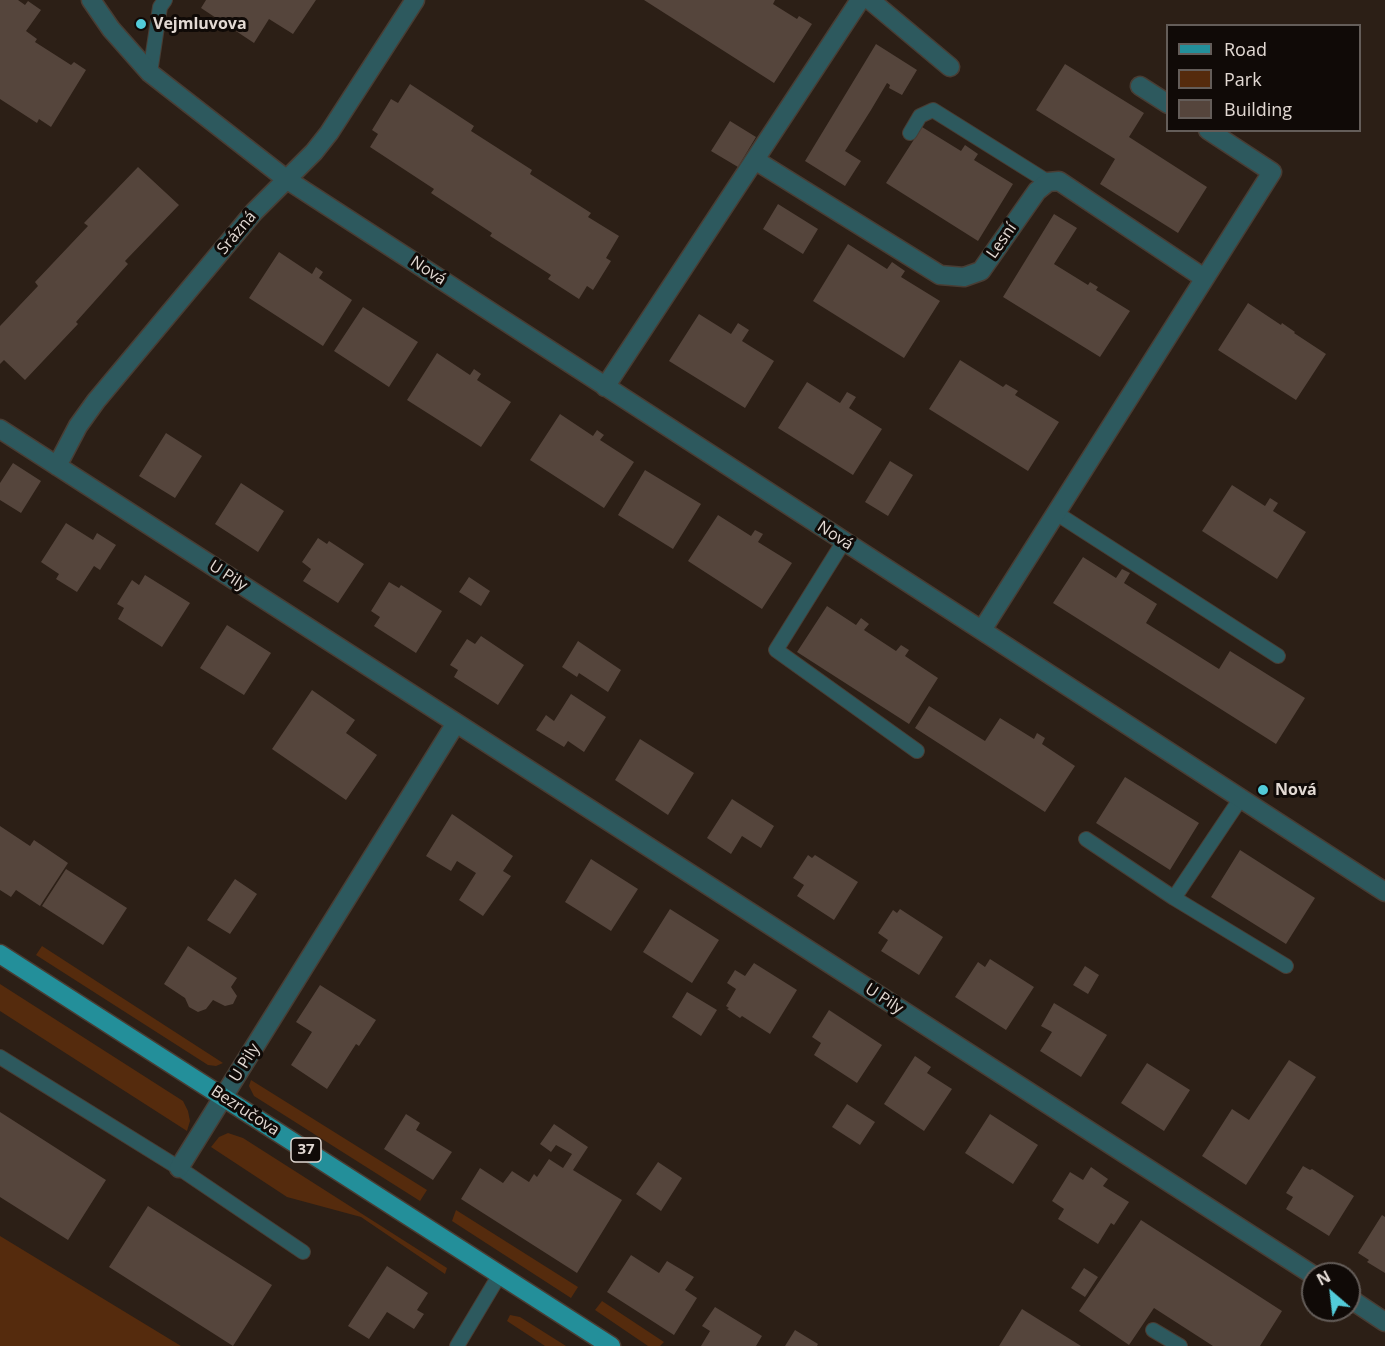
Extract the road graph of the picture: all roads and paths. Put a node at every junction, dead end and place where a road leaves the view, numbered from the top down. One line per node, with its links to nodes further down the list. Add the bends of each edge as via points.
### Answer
1 (91, 0): 7 (street)
2 (165, 0): 7 (lane, via 160,7)
3 (415, 0): 13 (street, Srázná, via 329,133)
4 (860, 0): 12 (street)
5 (870, 0): 6 (street)
6 (950, 67)
7 (150, 73): 13 (street)
8 (1140, 86): 9 (street)
9 (1166, 103)
10 (1211, 132): 15 (street, via 1272,172)
11 (910, 133): 14 (lane, via 920,116 933,110)
12 (755, 160): 14 (street, Lesní, via 940,274 964,277 981,271 1037,191); 16 (street)
13 (286, 179): 16 (street, Nová); 18 (street, Srázná, via 96,400)
14 (1048, 182): 15 (street, via 1059,181)
15 (1204, 278): 19 (street)
16 (605, 387): 20 (street, Nová)
17 (0, 429): 18 (street, U Pily)
18 (57, 466): 23 (street, U Pily)
19 (1056, 513): 21 (street); 22 (lane)
20 (844, 541): 21 (street, Nová); 24 (lane, via 776,650)
21 (982, 630): 25 (street, Nová)
22 (1278, 656)
23 (456, 723): 32 (street, U Pily); 35 (street, U Pily)
24 (917, 751)
25 (1241, 798): 27 (street, Nová); 28 (lane)
26 (1086, 839): 28 (lane)
27 (1385, 892)
28 (1174, 898): 30 (lane)
29 (0, 954): 32 (main road, Bezručova / 37)
30 (1286, 966)
31 (0, 1058): 33 (lane)
32 (224, 1097): 33 (street, U Pily); 36 (main road, Bezručova / 37)
33 (179, 1168): 34 (lane)
34 (303, 1252)
35 (1301, 1267)
36 (500, 1274): 40 (lane); 41 (main road, Bezručova / 37)
37 (1361, 1306): 38 (street)
38 (1385, 1322)
39 (1153, 1330): 42 (lane)
40 (457, 1346)
41 (612, 1346)
42 (1180, 1346)

